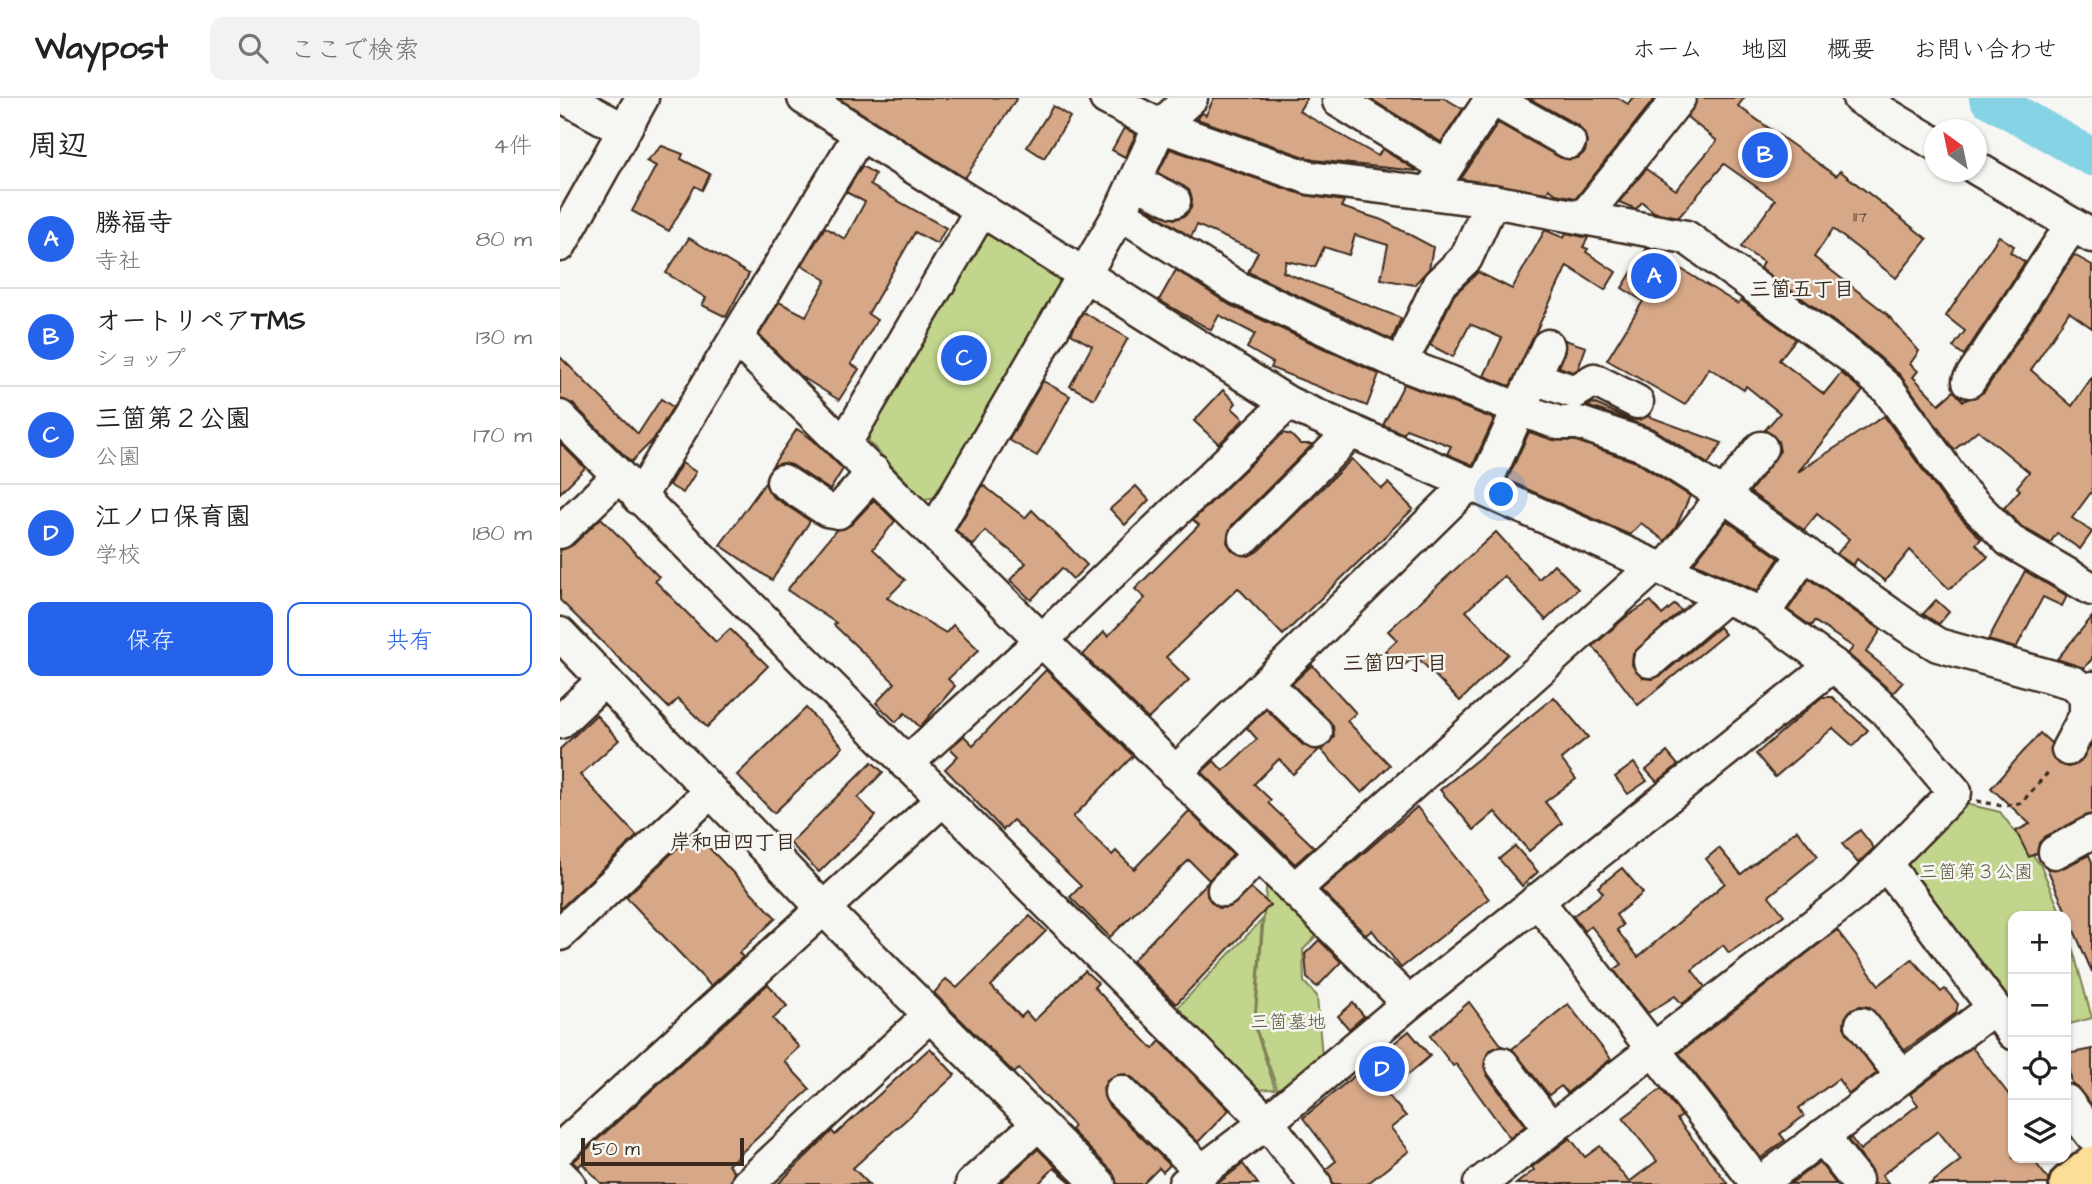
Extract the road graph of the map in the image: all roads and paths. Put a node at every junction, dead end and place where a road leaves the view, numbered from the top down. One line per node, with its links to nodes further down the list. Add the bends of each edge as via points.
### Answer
1 (566, 98): 11 (street)
2 (642, 98): 11 (street)
3 (804, 98): 12 (street)
4 (1106, 98): 10 (street)
5 (1191, 98): 10 (street)
6 (1492, 98): 14 (street); 15 (street)
7 (1679, 98): 23 (street)
8 (1859, 98): 13 (street)
9 (1336, 105): 15 (street)
10 (1160, 126): 17 (street); 18 (street, via 1310,178)
11 (624, 130): 25 (street)
12 (860, 134): 21 (street); 27 (street)
13 (1924, 136)
14 (1569, 142)
15 (1446, 167): 18 (street)
16 (1987, 174): 24 (street)
17 (1134, 182): 19 (street); 22 (street)
18 (1429, 194): 20 (street)
19 (1174, 201)
20 (1492, 201): 23 (street); 28 (street, via 1466,258 1439,284)
21 (982, 209): 26 (street); 37 (street)
22 (1120, 213): 26 (street); 34 (street, via 1238,288 1397,362)
23 (1584, 217): 49 (street, via 1686,237 1850,356 1888,389 1961,491 2010,541)
24 (2082, 230): 31 (street)
25 (560, 245)
26 (1086, 275): 33 (street); 45 (street)
27 (736, 338): 37 (street); 42 (street)
28 (1411, 343)
29 (1548, 345): 30 (street)
30 (1534, 378): 32 (street, via 1575,392 1594,380); 34 (street)
31 (1969, 381)
32 (1637, 402)
33 (1288, 403): 36 (street); 53 (street)
34 (1519, 409): 41 (street); 43 (street, via 1644,445)
35 (560, 417): 42 (street)
36 (1352, 431): 41 (street); 46 (street)
37 (845, 443): 39 (street)
38 (1761, 448): 43 (street)
39 (874, 472): 40 (street, via 846,523); 45 (street)
40 (783, 481)
41 (1476, 485): 48 (street); 57 (street)
42 (629, 487): 44 (street); 62 (street)
43 (1724, 496): 47 (street); 48 (street)
44 (560, 532)
45 (934, 532): 53 (street)
46 (1245, 538)
47 (1805, 553): 51 (street); 58 (street, via 1938,645 2074,683)
48 (1660, 568): 50 (street); 72 (street)
49 (2092, 589)
50 (1725, 597): 51 (street); 54 (street)
51 (1763, 614): 55 (street)
52 (560, 634): 56 (street)
53 (1042, 640): 62 (street); 63 (street)
54 (1650, 661)
55 (1833, 665): 65 (street, via 1885,710); 73 (street)
56 (604, 680): 59 (street); 64 (street)
57 (1266, 684): 60 (street); 63 (street)
58 (2090, 695): 61 (street, via 2086,715)
59 (560, 722)
60 (1315, 732)
61 (2068, 749): 65 (path, via 2021,803 2003,806)
62 (906, 764): 66 (street)
63 (1175, 773): 69 (street)
64 (711, 791): 74 (street); 75 (street)
65 (1955, 792): 70 (street)
66 (942, 800): 74 (street); 86 (street)
67 (2091, 833): 68 (street)
68 (2055, 852)
69 (1258, 855): 71 (street); 72 (street)
70 (1885, 863): 77 (street); 81 (street, via 1854,894)
71 (1224, 890)
72 (1294, 890): 76 (street)
73 (1537, 900): 76 (street); 81 (street)
74 (822, 907): 78 (street); 91 (street)
75 (560, 933)
76 (1409, 1003): 86 (street)
77 (1994, 1008): 80 (street); 83 (street)
78 (930, 1015): 87 (street); 97 (street)
79 (1862, 1024): 83 (street)
80 (2008, 1026)
81 (1653, 1050): 88 (street); 102 (street)
82 (1502, 1064): 88 (street)
83 (1902, 1076): 90 (street)
84 (1121, 1092): 94 (street)
85 (2071, 1108): 89 (street)
86 (1267, 1122): 94 (street); 100 (street)
87 (1038, 1124): 98 (street); 99 (street)
88 (1551, 1129): 101 (street)
89 (2092, 1135)
90 (1822, 1136): 95 (street); 102 (street)
91 (560, 1149)
92 (2092, 1166): 103 (main road)
93 (560, 1175): 96 (street)
94 (1194, 1178)
95 (1856, 1180)
96 (569, 1184)
97 (748, 1184)
98 (972, 1184)
99 (1099, 1184)
100 (1315, 1184)
101 (1480, 1184)
102 (1758, 1184)
103 (2069, 1184)

